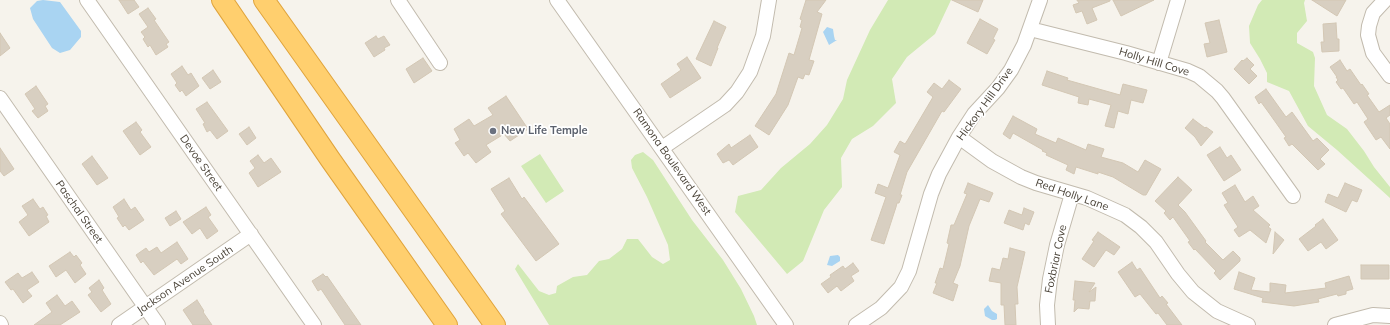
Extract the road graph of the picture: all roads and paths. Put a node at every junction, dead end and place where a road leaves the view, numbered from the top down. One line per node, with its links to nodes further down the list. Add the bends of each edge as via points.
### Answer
1 (87, 0): 19 (street, Devoe Street)
2 (222, 0): 21 (highway)
3 (264, 0): 20 (highway)
4 (398, 0): 11 (street)
5 (557, 0): 16 (street, Ramona Boulevard West)
6 (769, 0): 16 (street, via 760,44 750,72 737,92 725,106)
7 (1040, 0): 10 (street, Hickory Hill Drive)
8 (1178, 0): 12 (street)
9 (1386, 0): 13 (street, via 1373,13 1368,35 1373,53)
10 (1030, 29): 12 (street, Holly Hill Cove); 15 (street, Hickory Hill Drive, via 1011,70 974,114)
11 (440, 63)
12 (1159, 63): 18 (street, Holly Hill Cove, via 1188,71 1217,91)
13 (1390, 76)
14 (0, 98): 22 (street, Paschal Street)
15 (959, 137): 17 (street, Red Holly Lane, via 1010,172); 32 (street, Hickory Hill Drive, via 931,194 909,271 901,287 881,308)
16 (662, 148): 31 (street, Ramona Boulevard West)
17 (1072, 194): 33 (street, Foxbriar Cove, via 1050,279); 34 (street, Red Holly Lane, via 1111,208 1141,227 1156,242 1193,292 1217,311)
18 (1293, 196)
19 (251, 234): 22 (street, Jackson Avenue South); 26 (street, Devoe Street)
20 (472, 293): 29 (highway); 30 (highway)
21 (431, 302): 27 (highway); 28 (highway)
22 (146, 307): 24 (street, Jackson Avenue South); 25 (street, Paschal Street)
23 (1390, 316): 35 (street, via 1373,315)
24 (119, 325)
25 (158, 325)
26 (314, 325)
27 (441, 325)
28 (447, 325)
29 (495, 325)
30 (498, 325)
31 (786, 325)
32 (856, 325)
33 (1048, 325)
34 (1248, 325)
35 (1335, 325)

